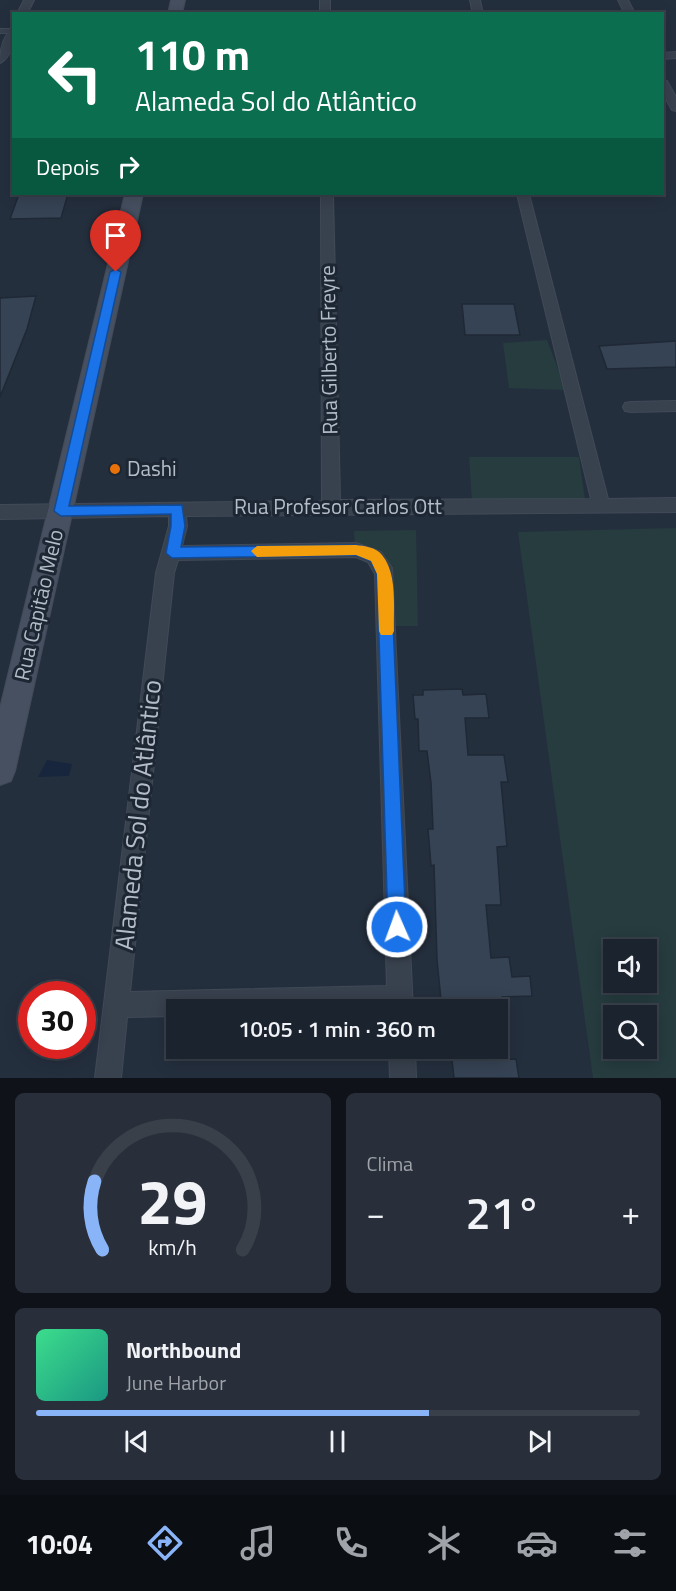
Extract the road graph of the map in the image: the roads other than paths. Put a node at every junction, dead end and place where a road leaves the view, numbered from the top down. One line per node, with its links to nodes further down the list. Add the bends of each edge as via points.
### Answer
1 (12, 35): 2 (street)
2 (0, 60)
3 (664, 85): 4 (street)
4 (676, 108)
5 (134, 195): 14 (main road, Rua Capitão Melo)
6 (327, 195): 12 (street, Rua Gilberto Freyre)
7 (523, 195): 11 (street)
8 (676, 406): 9 (street)
9 (632, 407)
10 (676, 505): 11 (street, Rua Profesor Carlos Ott)
11 (601, 506): 12 (street, Rua Profesor Carlos Ott)
12 (332, 507): 13 (street, Rua Profesor Carlos Ott)
13 (177, 509): 14 (street, Rua Profesor Carlos Ott); 16 (street, Alameda Sol do Atlântico)
14 (61, 511): 15 (street, Rua Profesor Carlos Ott); 17 (main road, Rua Capitão Melo)
15 (0, 512)
16 (172, 553): 18 (street, via 356,550 377,557 382,565); 19 (street, Alameda Sol do Atlântico, via 165,573)
17 (0, 771)
18 (400, 999)
19 (117, 1005): 20 (street); 22 (street, Alameda Sol do Atlântico)
20 (166, 1005)
21 (402, 1059): 23 (street)
22 (108, 1078)
23 (403, 1078)

